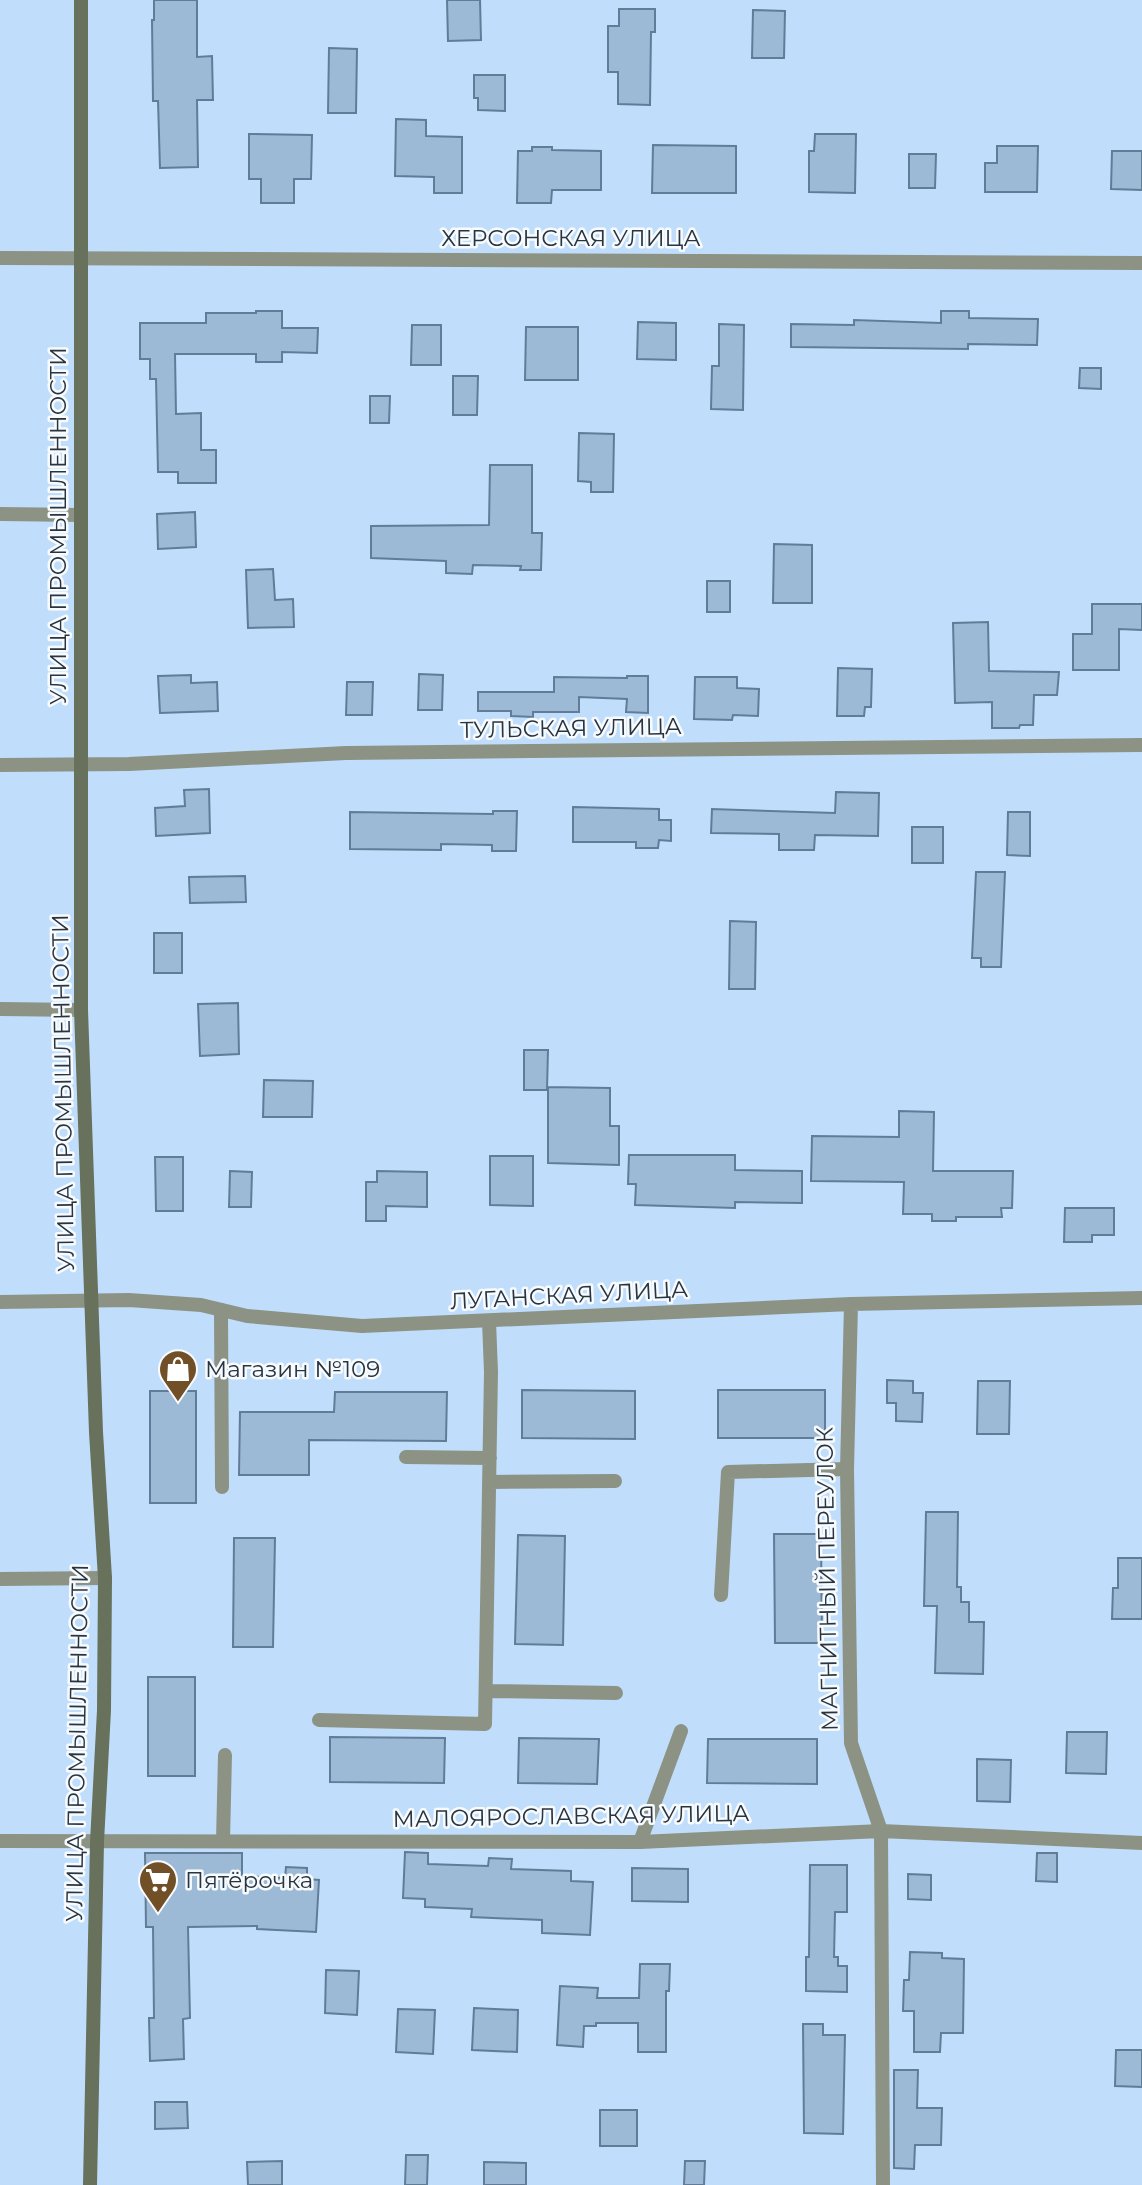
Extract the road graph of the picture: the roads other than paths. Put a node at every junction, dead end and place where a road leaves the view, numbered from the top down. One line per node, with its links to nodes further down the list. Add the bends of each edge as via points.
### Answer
1 (81, 0): 3 (main road, УЛИЦА ПРОМЫШЛЕННОСТИ)
2 (0, 258): 3 (street, ХЕРСОНСКАЯ УЛИЦА)
3 (81, 260): 4 (street, ХЕРСОНСКАЯ УЛИЦА); 6 (main road, УЛИЦА ПРОМЫШЛЕННОСТИ)
4 (1142, 263)
5 (0, 514): 6 (street)
6 (81, 515): 9 (main road, УЛИЦА ПРОМЫШЛЕННОСТИ)
7 (1142, 745): 9 (street, ТУЛЬСКАЯ УЛИЦА, via 346,753)
8 (0, 765): 9 (street, ТУЛЬСКАЯ УЛИЦА)
9 (81, 765): 11 (main road, УЛИЦА ПРОМЫШЛЕННОСТИ)
10 (0, 1009): 11 (street)
11 (81, 1010): 13 (main road, УЛИЦА ПРОМЫШЛЕННОСТИ)
12 (1142, 1298): 15 (street, ЛУГАНСКАЯ УЛИЦА)
13 (91, 1301): 14 (street, ЛУГАНСКАЯ УЛИЦА); 16 (street, ЛУГАНСКАЯ УЛИЦА, via 129,1300); 25 (main road, УЛИЦА ПРОМЫШЛЕННОСТИ)
14 (0, 1302)
15 (851, 1304): 17 (street, ЛУГАНСКАЯ УЛИЦА); 20 (street, МАГНИТНЫЙ ПЕРЕУЛОК)
16 (221, 1310): 17 (street, ЛУГАНСКАЯ УЛИЦА, via 362,1326); 23 (street)
17 (489, 1321): 19 (street)
18 (405, 1457): 19 (street)
19 (489, 1458): 22 (street)
20 (847, 1469): 26 (street, via 728,1472); 32 (street, МАГНИТНЫЙ ПЕРЕУЛОК, via 852,1743)
21 (615, 1481): 22 (street)
22 (489, 1482): 27 (street)
23 (222, 1487)
24 (0, 1578): 25 (street)
25 (105, 1578): 35 (main road, УЛИЦА ПРОМЫШЛЕННОСТИ)
26 (721, 1595)
27 (486, 1691): 28 (street); 29 (street, via 485,1724)
28 (616, 1693)
29 (319, 1720)
30 (681, 1731): 36 (street)
31 (225, 1755): 34 (street)
32 (881, 1831): 36 (street, МАЛОЯРОСЛАВСКАЯ УЛИЦА); 37 (street, МАЛОЯРОСЛАВСКАЯ УЛИЦА); 39 (street, МАГНИТНЫЙ ПЕРЕУЛОК)
33 (0, 1841): 35 (street, МАЛОЯРОСЛАВСКАЯ УЛИЦА)
34 (223, 1841): 35 (street, МАЛОЯРОСЛАВСКАЯ УЛИЦА); 36 (street, МАЛОЯРОСЛАВСКАЯ УЛИЦА)
35 (97, 1842): 38 (main road, УЛИЦА ПРОМЫШЛЕННОСТИ)
36 (640, 1842)
37 (1142, 1843)
38 (90, 2185)
39 (883, 2185)

